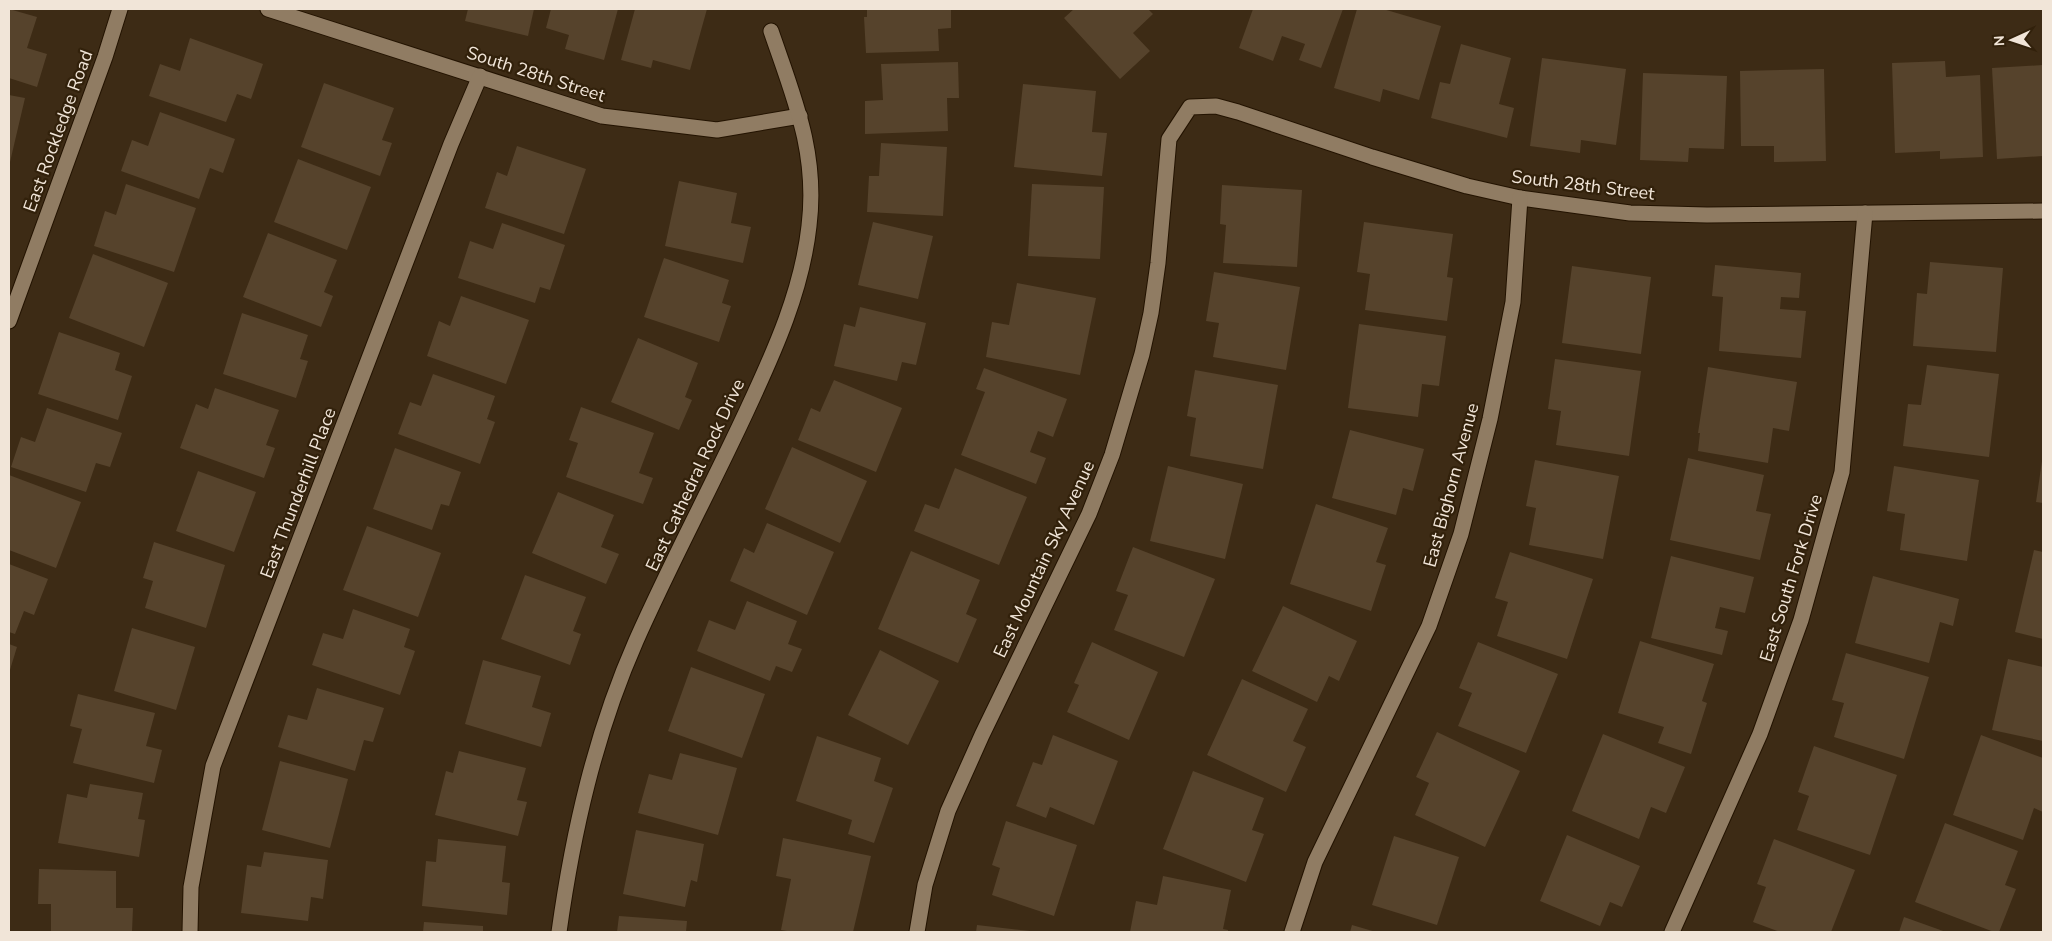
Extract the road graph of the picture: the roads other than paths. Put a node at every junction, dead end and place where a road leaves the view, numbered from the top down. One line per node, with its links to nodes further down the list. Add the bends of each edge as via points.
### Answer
1 (120, 9): 10 (street, East Rockledge Road)
2 (268, 9): 4 (street, South 28th Street)
3 (771, 31): 6 (street, East Cathedral Rock Drive)
4 (480, 76): 6 (street, South 28th Street, via 602,116 688,127 718,130); 11 (street, East Thunderhill Place, via 214,766 190,887)
5 (1190, 107): 7 (street, South 28th Street, via 1216,106 1238,112 1466,186); 13 (street, East Mountain Sky Avenue, via 1168,139 1151,313 1112,455 1089,514 948,811 925,885)
6 (800, 116): 12 (street, East Cathedral Rock Drive, via 810,161 809,226 794,299 759,384 616,688 577,821)
7 (1520, 198): 9 (street, South 28th Street, via 1630,213); 14 (street, East Bighorn Avenue, via 1513,302 1490,418 1461,534 1429,626 1315,862)
8 (2043, 211): 9 (street, South 28th Street)
9 (1865, 213): 15 (street, East South Fork Drive, via 1842,472 1801,620 1760,734)
10 (9, 321)
11 (190, 932)
12 (559, 932)
13 (917, 932)
14 (1292, 932)
15 (1672, 932)

